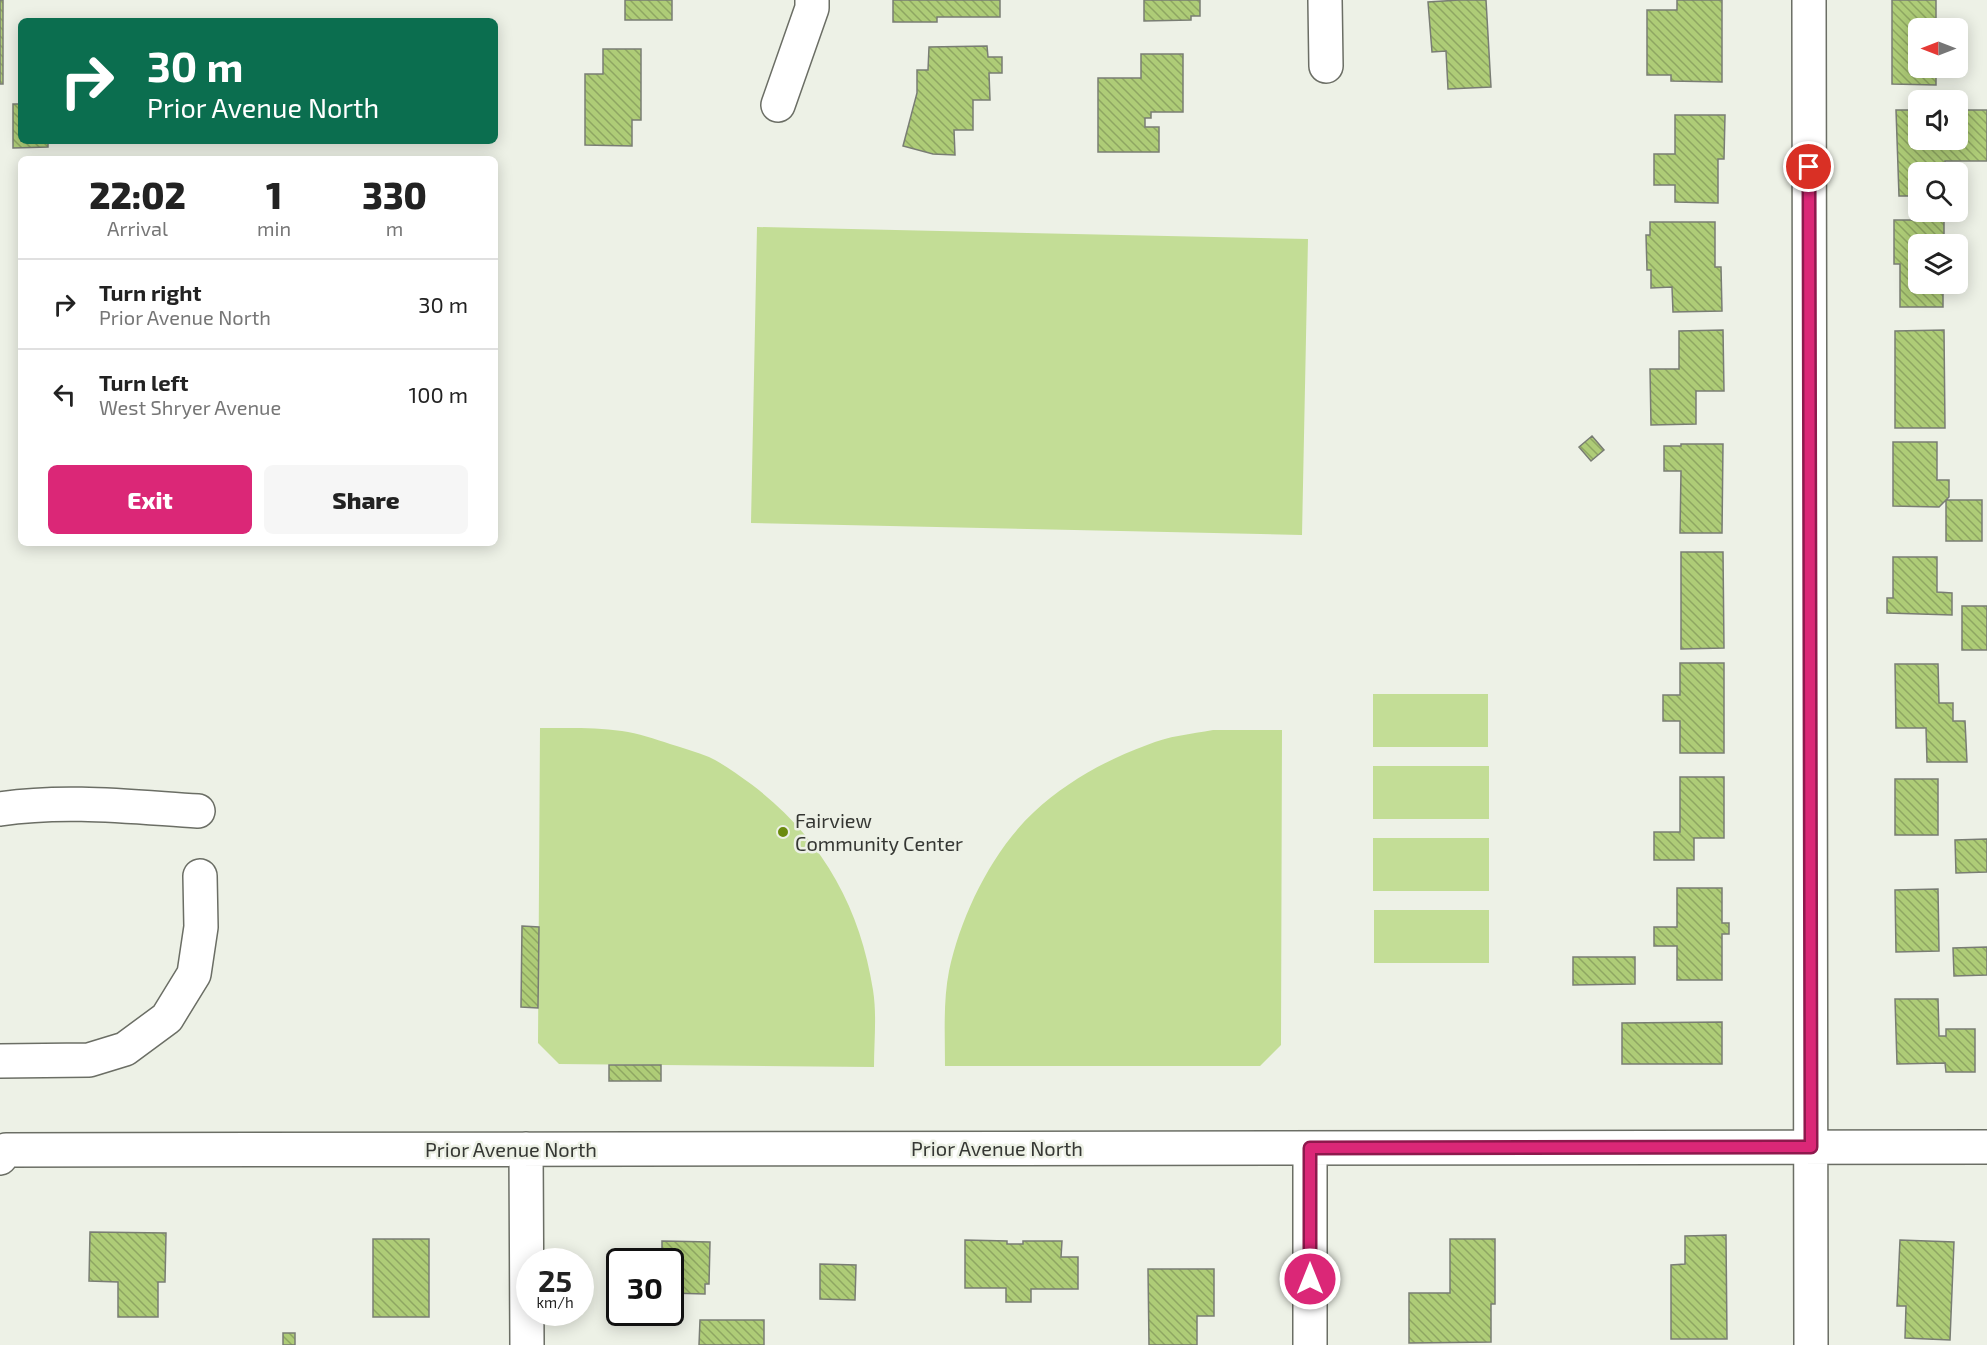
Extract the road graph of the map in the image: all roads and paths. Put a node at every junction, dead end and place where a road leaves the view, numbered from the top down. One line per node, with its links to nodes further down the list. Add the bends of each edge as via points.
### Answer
1 (812, 0): 5 (street)
2 (1325, 0): 4 (street)
3 (1809, 0): 10 (street)
4 (1326, 66)
5 (778, 105)
6 (0, 809): 7 (street, via 32,804)
7 (198, 812)
8 (200, 876): 9 (street, via 201,927 194,974 167,1018 125,1049 89,1060)
9 (0, 1061)
10 (1811, 1147): 11 (street, Prior Avenue North); 12 (street, Prior Avenue North); 17 (street)
11 (1987, 1147)
12 (1310, 1148): 13 (street, Prior Avenue North); 16 (street)
13 (526, 1149): 14 (street, Prior Avenue North); 15 (street)
14 (3, 1154)
15 (527, 1345)
16 (1310, 1345)
17 (1811, 1345)

